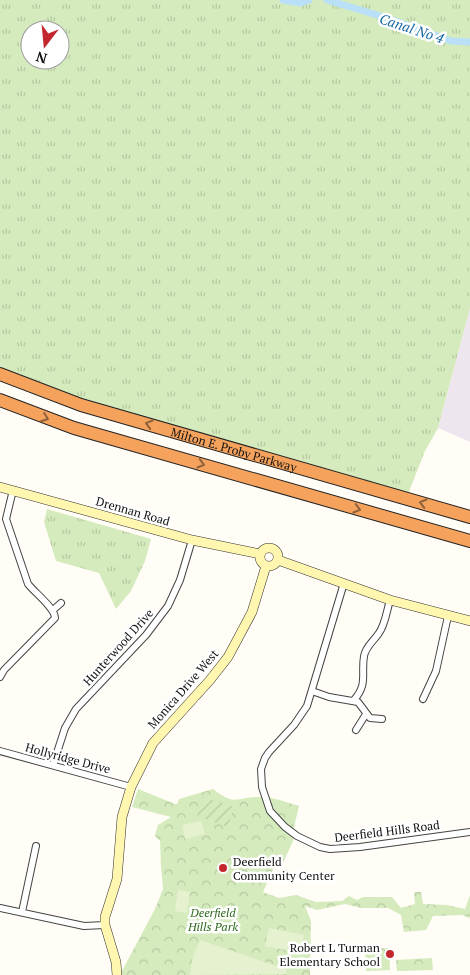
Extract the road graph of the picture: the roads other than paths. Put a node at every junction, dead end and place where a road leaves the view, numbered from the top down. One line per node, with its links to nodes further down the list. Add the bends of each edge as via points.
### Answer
1 (0, 374): 5 (highway, Milton E. Proby Parkway, one-way to 1, via 81,405)
2 (0, 400): 7 (highway, Milton E. Proby Parkway, one-way to 7, via 74,428)
3 (0, 486): 4 (street, Drennan Road)
4 (13, 490): 6 (street, Drennan Road); 14 (street, via 6,514 8,525 28,584)
5 (470, 517)
6 (192, 540): 8 (street, Drennan Road); 26 (street, Hunterwood Drive, via 168,606 154,626 73,714 64,728)
7 (470, 541)
8 (260, 554): 9 (street, via 271,548 276,551); 10 (street, via 260,560)
9 (278, 560): 10 (street, via 272,566); 11 (street)
10 (266, 566): 27 (street, Monica Drive West, via 252,612 228,657 153,743)
11 (344, 583): 12 (street); 19 (street, Deerfield Hills Road)
12 (390, 600): 15 (street); 21 (street, via 380,632 366,648 363,686)
13 (61, 603): 14 (street)
14 (52, 610): 17 (street, via 55,618)
15 (448, 616): 16 (street); 20 (street, via 436,671)
16 (470, 621)
17 (2, 668): 18 (street)
18 (0, 677)
19 (312, 691): 21 (street); 28 (street, Deerfield Hills Road, via 302,715 269,752 261,769 262,787 270,811 285,827 320,847 341,850)
20 (422, 699)
21 (354, 700): 22 (street)
22 (366, 714): 23 (street, via 370,718); 24 (street)
23 (382, 719)
24 (356, 730)
25 (0, 751): 26 (street, Hollyridge Drive)
26 (53, 765): 27 (street, Hollyridge Drive)
27 (131, 787): 32 (street, Monica Drive West, via 122,817 117,880 107,909)
28 (470, 832)
29 (36, 846): 31 (street)
30 (0, 908): 31 (street)
31 (22, 912): 32 (street, via 84,926)
32 (106, 925): 33 (street, Monica Drive West)
33 (117, 975)

